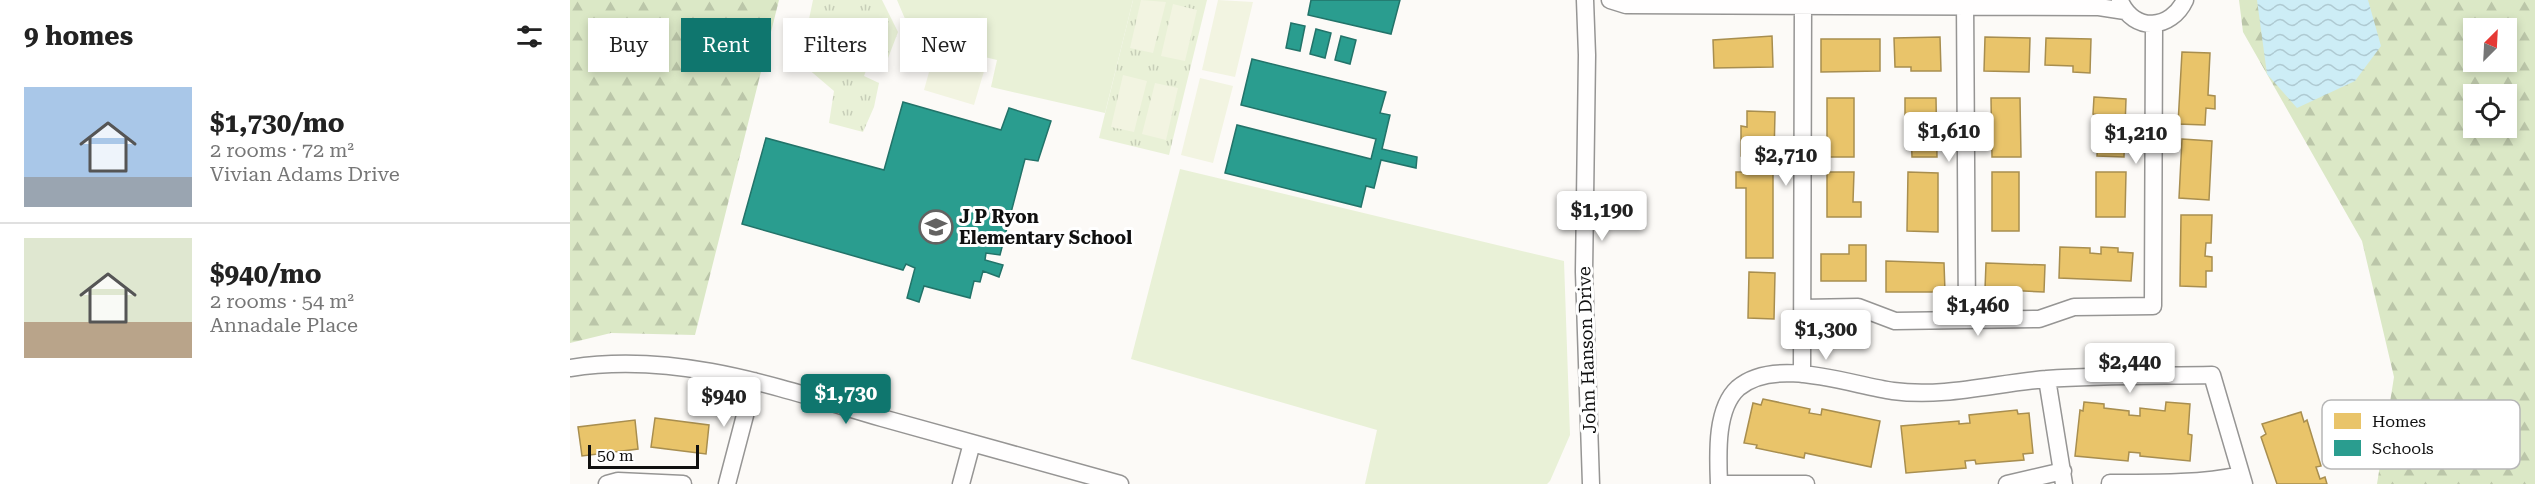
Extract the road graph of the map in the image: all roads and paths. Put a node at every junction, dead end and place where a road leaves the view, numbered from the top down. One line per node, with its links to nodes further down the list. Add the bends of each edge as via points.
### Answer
1 (1585, 0): 24 (street, John Hanson Drive, via 1584,272)
2 (1610, 0): 4 (street, via 1626,6)
3 (2185, 0): 7 (street, via 2172,18)
4 (1803, 3): 5 (street); 8 (street)
5 (1965, 3): 6 (street); 9 (street)
6 (2123, 5): 7 (street, via 2134,19)
7 (2154, 24): 9 (street, via 2153,306 2074,307 2038,319)
8 (1803, 308): 9 (street, via 1858,307 1895,321); 11 (street)
9 (1967, 320)
10 (570, 368): 13 (street, via 617,363 670,364)
11 (1802, 374): 12 (street, via 1894,391 1931,393); 25 (street, via 1764,375 1737,389 1724,412 1718,438)
12 (2047, 379): 15 (street); 16 (street, via 2212,375)
13 (754, 381): 14 (street); 21 (street)
14 (972, 443): 22 (street); 23 (street)
15 (2064, 477): 27 (street)
16 (2242, 479): 18 (street)
17 (2109, 483): 18 (street)
18 (2158, 483)
19 (607, 484): 20 (street)
20 (683, 484)
21 (727, 484)
22 (961, 484)
23 (1120, 484)
24 (1591, 484)
25 (1719, 484): 26 (street)
26 (1806, 484)
27 (2007, 484)

